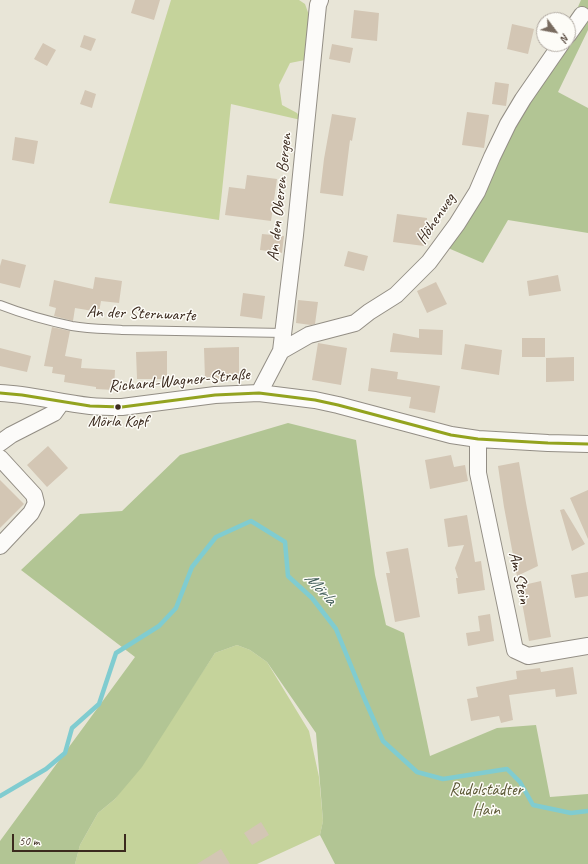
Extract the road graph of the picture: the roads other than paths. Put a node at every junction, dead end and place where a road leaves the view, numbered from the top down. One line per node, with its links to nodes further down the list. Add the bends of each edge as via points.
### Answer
1 (320, 0): 6 (street, An den Oberen Bergen)
2 (582, 15): 3 (street)
3 (576, 24)
4 (556, 52): 7 (street, Höhenweg, via 508,124 477,192 429,262 396,295 356,323 309,335)
5 (0, 305): 6 (lane, An der Sternwarte, via 17,312 73,326 122,330)
6 (284, 333): 7 (street, An den Oberen Bergen)
7 (281, 351): 9 (street, An den Oberen Bergen)
8 (0, 393): 10 (street, Richard-Wagner-Straße)
9 (259, 393): 10 (street, Richard-Wagner-Straße, via 214,395 122,407); 11 (street, Richard-Wagner-Straße, via 315,400 451,435)
10 (62, 402): 12 (street, via 54,413)
11 (478, 439): 13 (street); 16 (street, Am Stein, via 478,473 514,650 528,656)
12 (0, 443)
13 (588, 444)
14 (0, 458): 15 (street, via 34,495 36,503 31,513)
15 (0, 546)
16 (588, 646)

